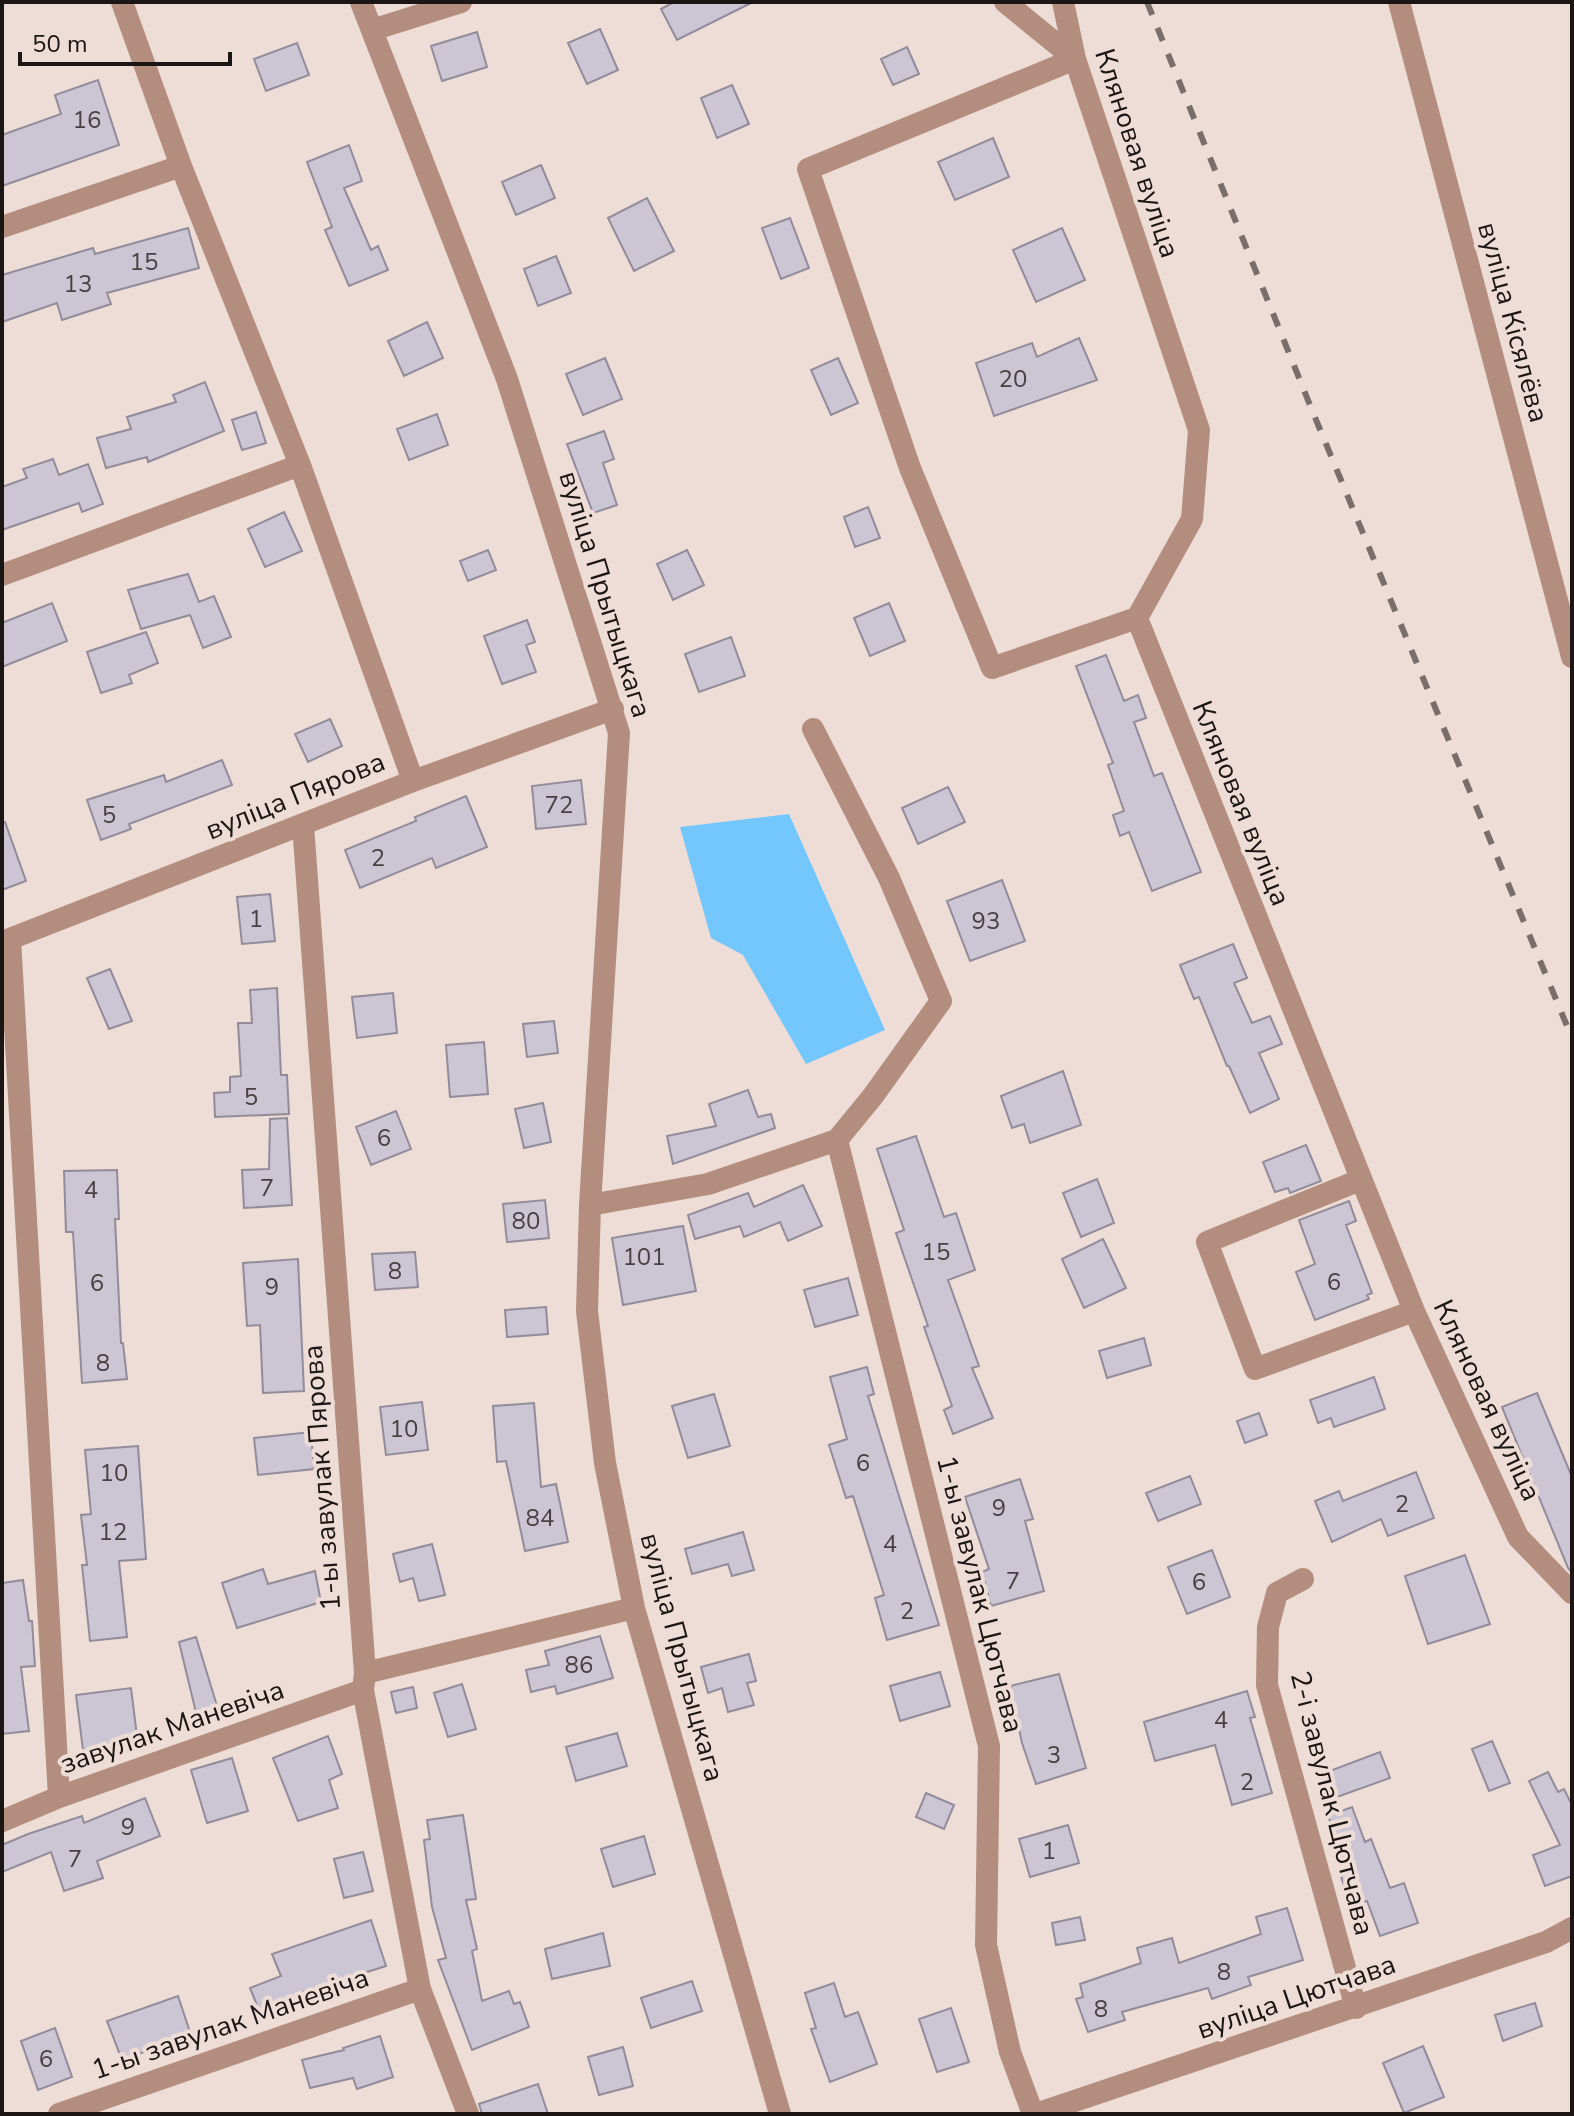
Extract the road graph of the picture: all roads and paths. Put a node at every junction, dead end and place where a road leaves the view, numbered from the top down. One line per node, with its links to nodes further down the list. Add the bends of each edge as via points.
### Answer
1 (122, 2): 9 (street)
2 (361, 2): 7 (street, вуліца Прытыцкага)
3 (461, 2): 7 (street)
4 (1005, 2): 8 (street)
5 (1063, 2): 8 (street, Кляновая вуліца)
6 (1399, 2): 14 (street, вуліца Кісялёва)
7 (372, 30): 15 (street, вуліца Прытыцкага, via 507,379)
8 (1075, 59): 13 (street, Кляновая вуліца, via 1199,430 1192,519); 13 (street, via 808,169 910,468 992,668)
9 (181, 166): 10 (street); 11 (street)
10 (2, 227)
11 (300, 465): 12 (street); 17 (street)
12 (2, 575)
13 (1137, 618): 21 (street, Кляновая вуліца)
14 (1572, 657)
15 (613, 709): 17 (street, вуліца Пярова); 22 (street, вуліца Прытыцкага, via 619,733)
16 (813, 729): 20 (street, via 889,878 941,1001)
17 (413, 781): 18 (street, вуліца Пярова)
18 (303, 825): 19 (street, вуліца Пярова); 27 (street, 1-ы завулак Пярова)
19 (6, 940): 28 (street)
20 (837, 1140): 22 (street, via 708,1184); 36 (street, 1-ы завулак Цютчава, via 989,1746 986,1945 1010,2052)
21 (1360, 1180): 23 (street, Кляновая вуліца); 23 (street, via 1207,1242 1255,1369)
22 (590, 1205): 26 (street, вуліца Прытыцкага, via 587,1311 605,1463)
23 (1414, 1311): 25 (street, Кляновая вуліца, via 1518,1537)
24 (1303, 1579): 32 (street, 2-і завулак Цютчава, via 1277,1593 1268,1627 1267,1685)
25 (1572, 1593)
26 (634, 1608): 27 (street, завулак Маневіча); 35 (street, вуліца Прытыцкага)
27 (364, 1682): 28 (street, завулак Маневіча); 31 (street, 1-ы завулак Пярова)
28 (59, 1797): 29 (street, завулак Маневіча)
29 (2, 1821)
30 (1572, 1928): 32 (street, вуліца Цютчава, via 1546,1942)
31 (420, 1989): 33 (street, 1-ы завулак Маневіча); 34 (street, 1-ы завулак Пярова)
32 (1356, 2008): 36 (street, вуліца Цютчава)
33 (59, 2114)
34 (468, 2114)
35 (780, 2114)
36 (1034, 2114)

